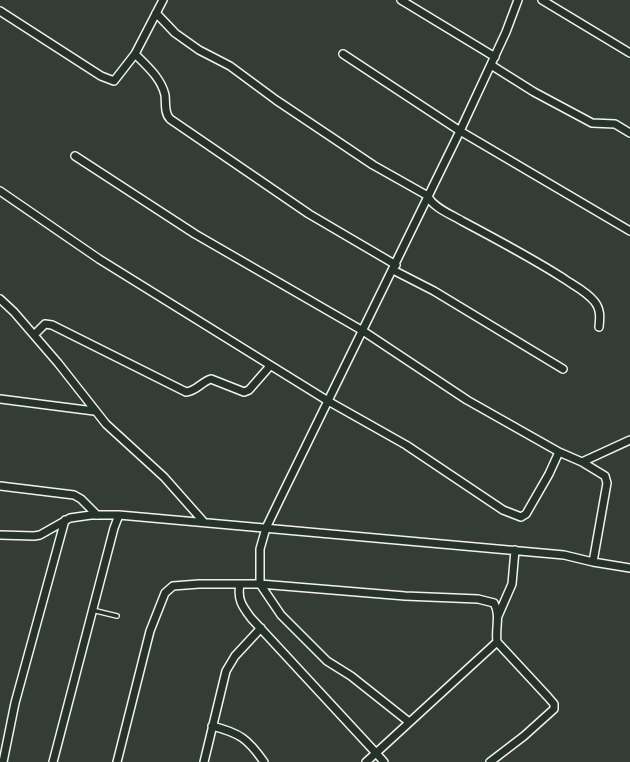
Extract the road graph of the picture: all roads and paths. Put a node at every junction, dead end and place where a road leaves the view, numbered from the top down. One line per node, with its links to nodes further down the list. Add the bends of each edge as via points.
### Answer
1 (163, 0): 6 (street)
2 (401, 0): 10 (street)
3 (518, 0): 10 (street)
4 (542, 0): 7 (street)
5 (0, 11): 8 (street, via 109,80 114,81 118,78)
6 (156, 14): 8 (street); 16 (street, via 175,33 199,50 230,66 374,165)
7 (630, 53)
8 (135, 54): 18 (street, via 162,85 166,114 170,119 309,214)
9 (343, 54): 12 (street)
10 (495, 57): 11 (street)
11 (491, 65): 12 (street); 13 (street, via 534,92 592,123 615,124)
12 (460, 131): 16 (street); 17 (street)
13 (630, 133)
14 (75, 156): 21 (street, via 195,234)
15 (0, 191): 23 (street, via 98,258)
16 (428, 196): 18 (street); 20 (street, via 431,202 453,216 537,261 582,290 598,308)
17 (630, 231)
18 (395, 268): 21 (street); 24 (street)
19 (0, 299): 22 (street)
20 (599, 327)
21 (363, 331): 26 (street); 29 (street, via 466,400)
22 (34, 335): 23 (street, via 43,325 52,325 186,392 195,390 211,379 244,392 249,390); 27 (street)
23 (270, 366): 26 (street)
24 (563, 369)
25 (0, 399): 27 (street)
26 (328, 401): 29 (street, via 406,446 503,510 519,517 526,514); 36 (street)
27 (94, 411): 35 (street, via 164,477)
28 (630, 440): 30 (street)
29 (559, 452): 30 (street)
30 (582, 462): 39 (street, via 605,476 607,483)
31 (0, 486): 32 (street, via 74,495)
32 (97, 515): 33 (street); 34 (street, via 81,515)
33 (119, 515): 35 (street); 45 (street)
34 (64, 520): 37 (street, via 40,535); 53 (street, via 15,703)
35 (203, 521): 36 (street)
36 (266, 528): 38 (street); 42 (street, via 260,549)
37 (0, 536)
38 (515, 550): 39 (street, via 564,555); 43 (street, via 515,569)
39 (593, 562): 40 (street)
40 (630, 568)
41 (240, 584): 42 (street); 48 (street, via 240,602); 55 (street, via 181,584 169,588 165,593 150,631)
42 (260, 584): 44 (street, via 478,599); 50 (street, via 281,615 327,662 351,676)
43 (506, 598): 44 (street); 47 (street)
44 (494, 603): 47 (street)
45 (92, 610): 46 (lane); 54 (street)
46 (118, 616)
47 (498, 616): 49 (street)
48 (261, 628): 51 (street, via 230,663 219,694); 52 (street)
49 (496, 642): 50 (street); 60 (street, via 548,697 554,704 554,709)
50 (409, 722): 52 (street)
51 (212, 726): 56 (street); 57 (street, via 245,738)
52 (376, 753): 58 (street); 59 (street)
53 (3, 762)
54 (53, 762)
55 (117, 762)
56 (204, 762)
57 (264, 762)
58 (366, 762)
59 (384, 762)
60 (490, 762)

